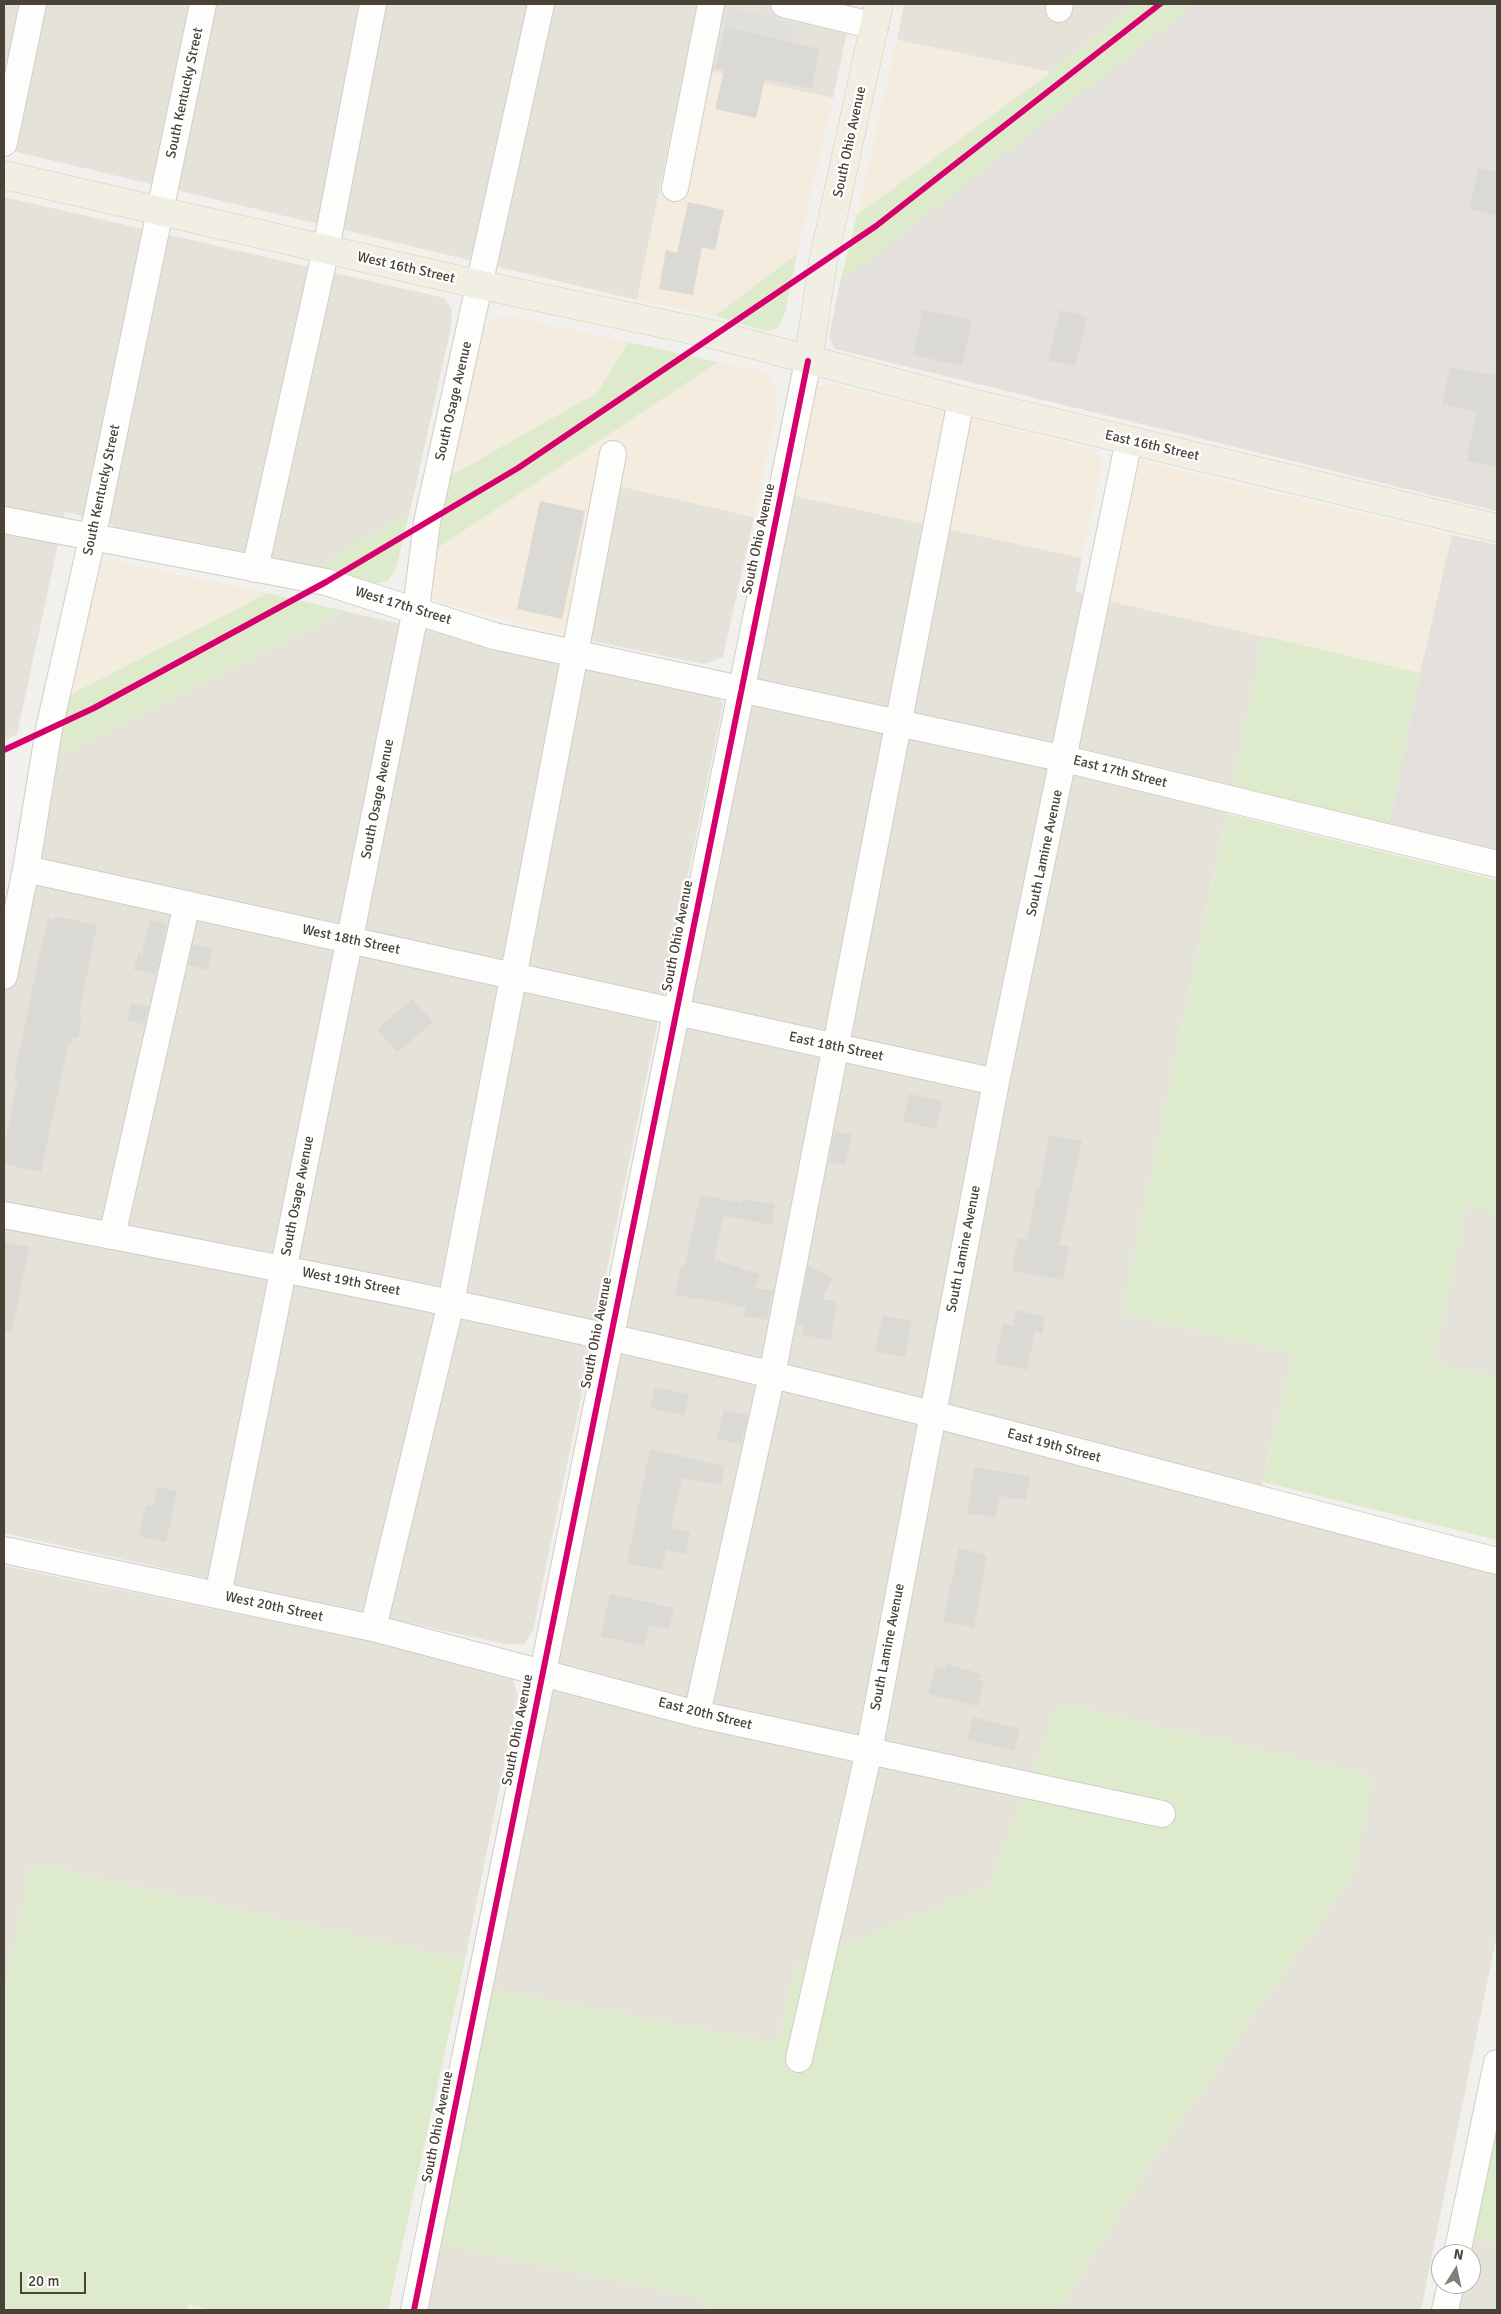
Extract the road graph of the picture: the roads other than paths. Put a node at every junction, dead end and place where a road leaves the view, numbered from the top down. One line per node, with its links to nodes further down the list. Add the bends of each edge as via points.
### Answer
1 (32, 4): 8 (street)
2 (203, 4): 11 (street, South Kentucky Street)
3 (374, 4): 12 (street)
4 (541, 4): 13 (street, South Osage Avenue)
5 (711, 4): 10 (street)
6 (784, 4): 7 (street)
7 (877, 15): 14 (main road, South Ohio Avenue, via 823,262)
8 (4, 142)
9 (4, 175): 11 (main road, West 16th Street)
10 (675, 188)
11 (160, 211): 12 (main road, West 16th Street); 20 (street, South Kentucky Street)
12 (326, 249): 13 (main road, West 16th Street); 21 (street)
13 (481, 285): 14 (main road, West 16th Street, via 716,335); 22 (street, South Osage Avenue, via 427,522)
14 (808, 361): 15 (main road, East 16th Street); 24 (street, South Ohio Avenue)
15 (961, 400): 16 (main road, East 16th Street); 25 (street)
16 (1129, 440): 19 (main road, East 16th Street); 26 (street, South Lamine Avenue)
17 (613, 454): 23 (street)
18 (4, 520): 20 (street, West 17th Street)
19 (1497, 528)
20 (92, 539): 21 (street, West 17th Street); 28 (street, South Kentucky Street, via 49,729)
21 (255, 569): 22 (street, West 17th Street, via 326,582)
22 (416, 609): 23 (street, West 17th Street, via 494,636); 30 (street, South Osage Avenue)
23 (575, 653): 24 (street, West 17th Street); 32 (street)
24 (741, 689): 25 (street, East 17th Street); 33 (street, South Ohio Avenue)
25 (898, 723): 26 (street, East 17th Street); 34 (street)
26 (1065, 759): 27 (street, East 17th Street); 35 (street, South Lamine Avenue)
27 (1497, 864)
28 (26, 869): 29 (street, West 18th Street); 31 (street, South Kentucky Street)
29 (187, 904): 30 (street, West 18th Street); 37 (street)
30 (350, 940): 32 (street, West 18th Street); 38 (street, South Osage Avenue)
31 (4, 976)
32 (514, 976): 33 (street, West 18th Street); 39 (street)
33 (676, 1011): 34 (street, East 18th Street); 40 (street, South Ohio Avenue)
34 (836, 1047): 35 (street, East 18th Street); 41 (street)
35 (996, 1082): 42 (street, South Lamine Avenue)
36 (4, 1216): 37 (street, West 19th Street)
37 (112, 1236): 38 (street, West 19th Street)
38 (284, 1269): 39 (street, West 19th Street); 45 (street, South Osage Avenue)
39 (451, 1303): 40 (street, West 19th Street); 46 (street)
40 (609, 1337): 41 (street, East 19th Street); 47 (street, South Ohio Avenue)
41 (772, 1375): 42 (street, East 19th Street); 48 (street)
42 (932, 1415): 44 (street, East 19th Street); 49 (street, South Lamine Avenue)
43 (4, 1550): 45 (street, West 20th Street)
44 (1497, 1562)
45 (218, 1595): 46 (street, West 20th Street)
46 (373, 1628): 47 (street, West 20th Street)
47 (542, 1672): 48 (street, East 20th Street); 55 (street, South Ohio Avenue)
48 (696, 1714): 49 (street, East 20th Street)
49 (868, 1751): 50 (street, East 20th Street); 51 (street, South Lamine Avenue)
50 (1162, 1814)
51 (799, 2059)
52 (1497, 2062): 53 (street)
53 (1459, 2244)
54 (1449, 2294): 56 (street)
55 (414, 2310)
56 (1445, 2310)

